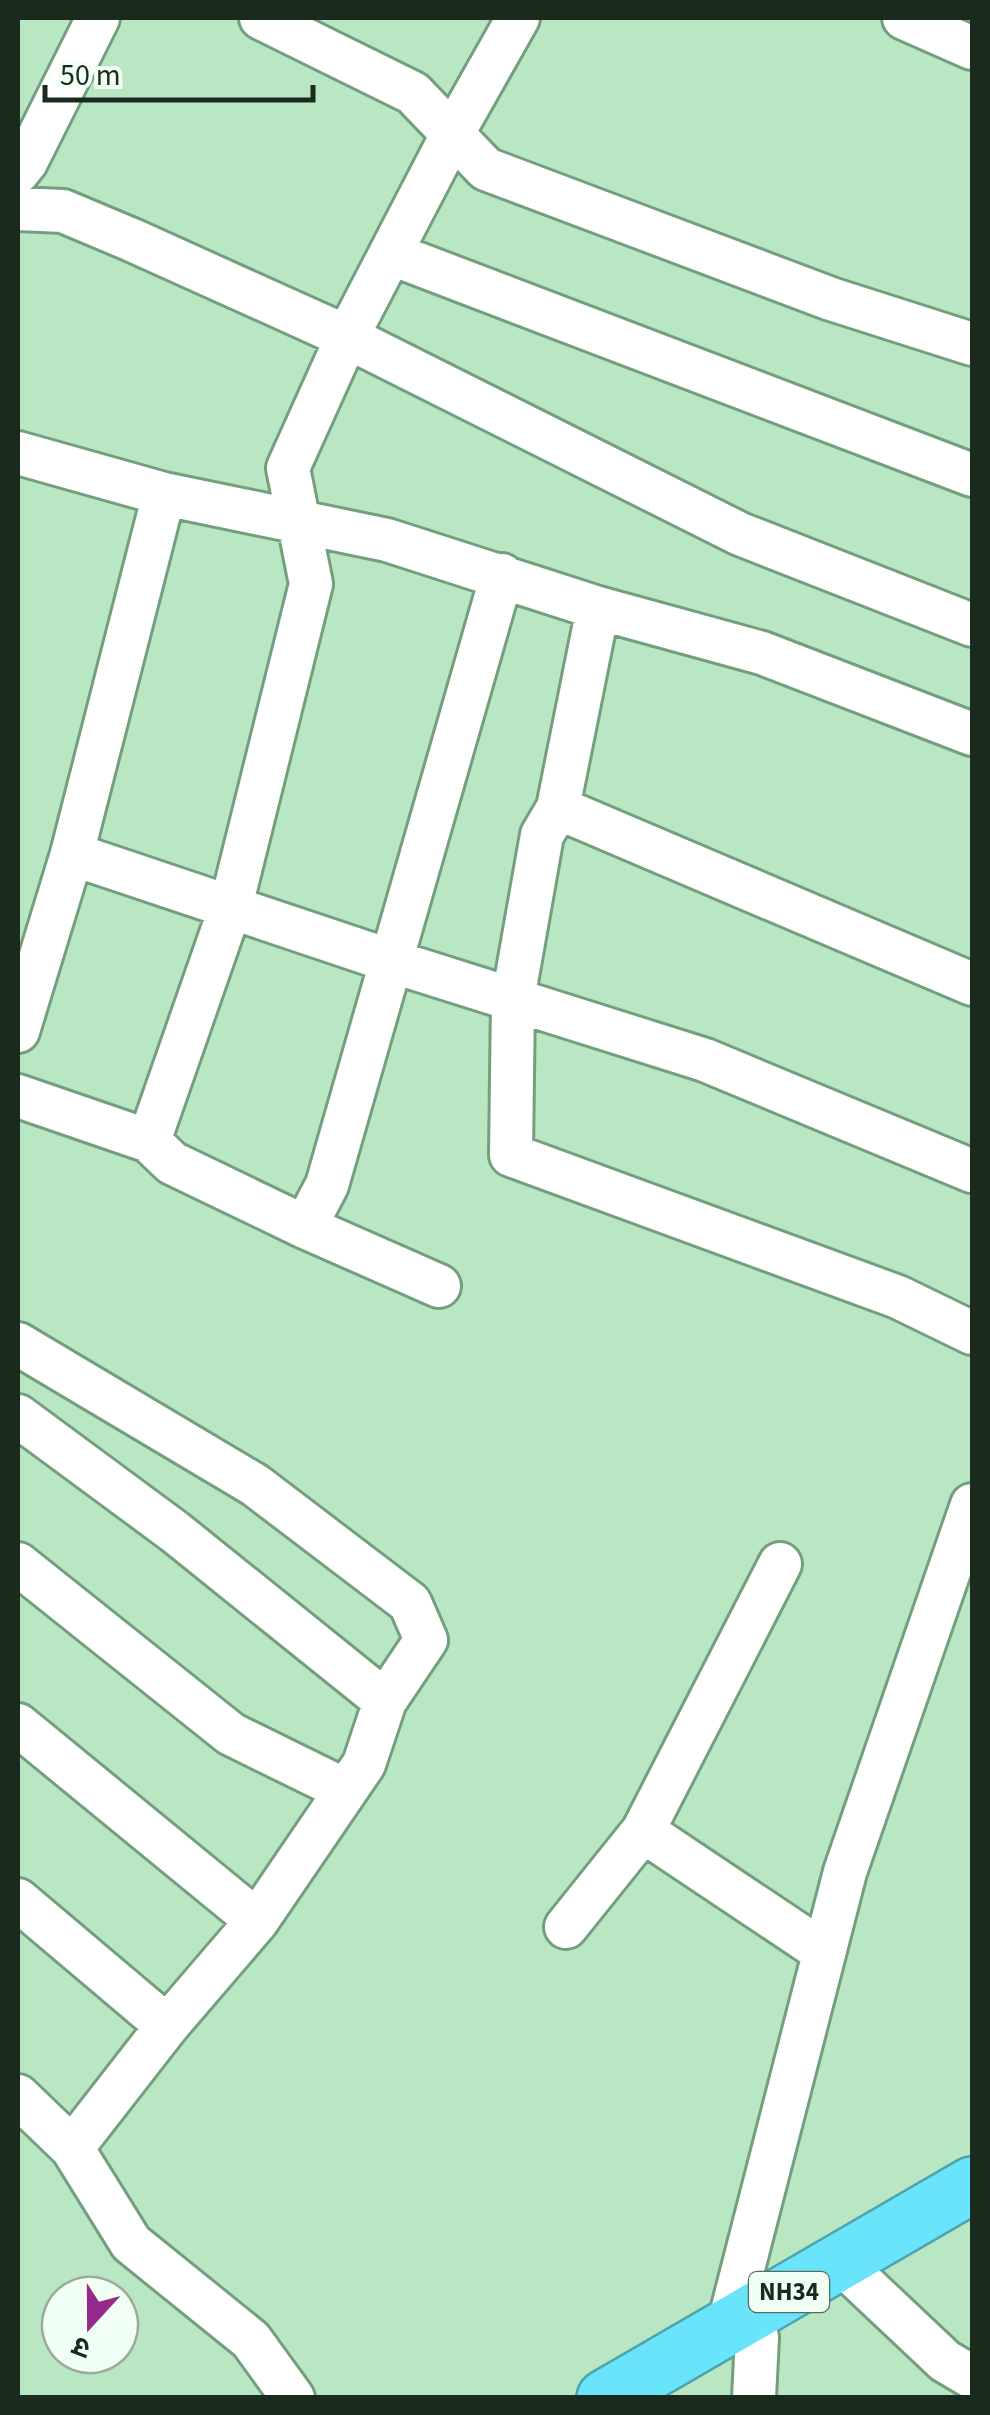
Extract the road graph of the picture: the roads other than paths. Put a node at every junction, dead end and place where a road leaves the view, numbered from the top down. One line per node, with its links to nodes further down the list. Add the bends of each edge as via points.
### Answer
1 (98, 18): 7 (street)
2 (261, 18): 6 (street, via 413,93)
3 (518, 18): 6 (street)
4 (904, 18): 5 (street)
5 (972, 48)
6 (453, 133): 9 (street); 11 (street, via 486,170 830,299)
7 (18, 172)
8 (18, 208): 10 (street, via 63,212)
9 (392, 254): 10 (street); 13 (street)
10 (347, 338): 15 (street, via 288,468); 18 (street, via 740,534)
11 (972, 344)
12 (18, 453): 14 (street)
13 (972, 474)
14 (164, 494): 15 (street); 21 (street)
15 (297, 524): 16 (street, via 386,540); 22 (street, via 311,584)
16 (502, 575): 17 (street); 23 (street)
17 (598, 608): 19 (street, via 762,653); 20 (street)
18 (972, 626)
19 (972, 734)
20 (558, 808): 24 (street); 25 (street, via 542,835)
21 (72, 854): 22 (street); 26 (street)
22 (230, 906): 23 (street); 28 (street)
23 (392, 961): 25 (street); 30 (street, via 327,1185)
24 (972, 984)
25 (512, 999): 29 (street, via 705,1060); 32 (street, via 512,1154 898,1297)
26 (18, 1031)
27 (18, 1096): 28 (street)
28 (149, 1141): 30 (street, via 172,1163)
29 (972, 1171)
30 (305, 1227): 31 (street)
31 (439, 1286)
32 (972, 1333)
33 (18, 1344): 38 (street, via 255,1485 410,1603 426,1640)
34 (18, 1416): 38 (street)
35 (972, 1504): 45 (street, via 844,1872)
36 (18, 1564): 40 (street, via 230,1734)
37 (780, 1564): 41 (street)
38 (384, 1701): 40 (street, via 364,1764)
39 (18, 1726): 43 (street)
40 (345, 1790): 43 (street)
41 (643, 1831): 44 (street); 45 (street)
42 (18, 1900): 46 (street)
43 (257, 1922): 46 (street)
44 (566, 1927)
45 (824, 1952): 51 (street)
46 (167, 2026): 48 (street)
47 (18, 2096): 48 (street)
48 (72, 2148): 53 (street, via 131,2243 251,2340)
49 (972, 2186): 50 (highway, NH34)
50 (840, 2262): 51 (highway, NH34); 52 (street)
51 (738, 2322): 54 (highway, NH34); 55 (street, via 757,2337)
52 (972, 2378)
53 (294, 2398)
54 (605, 2398)
55 (754, 2398)

